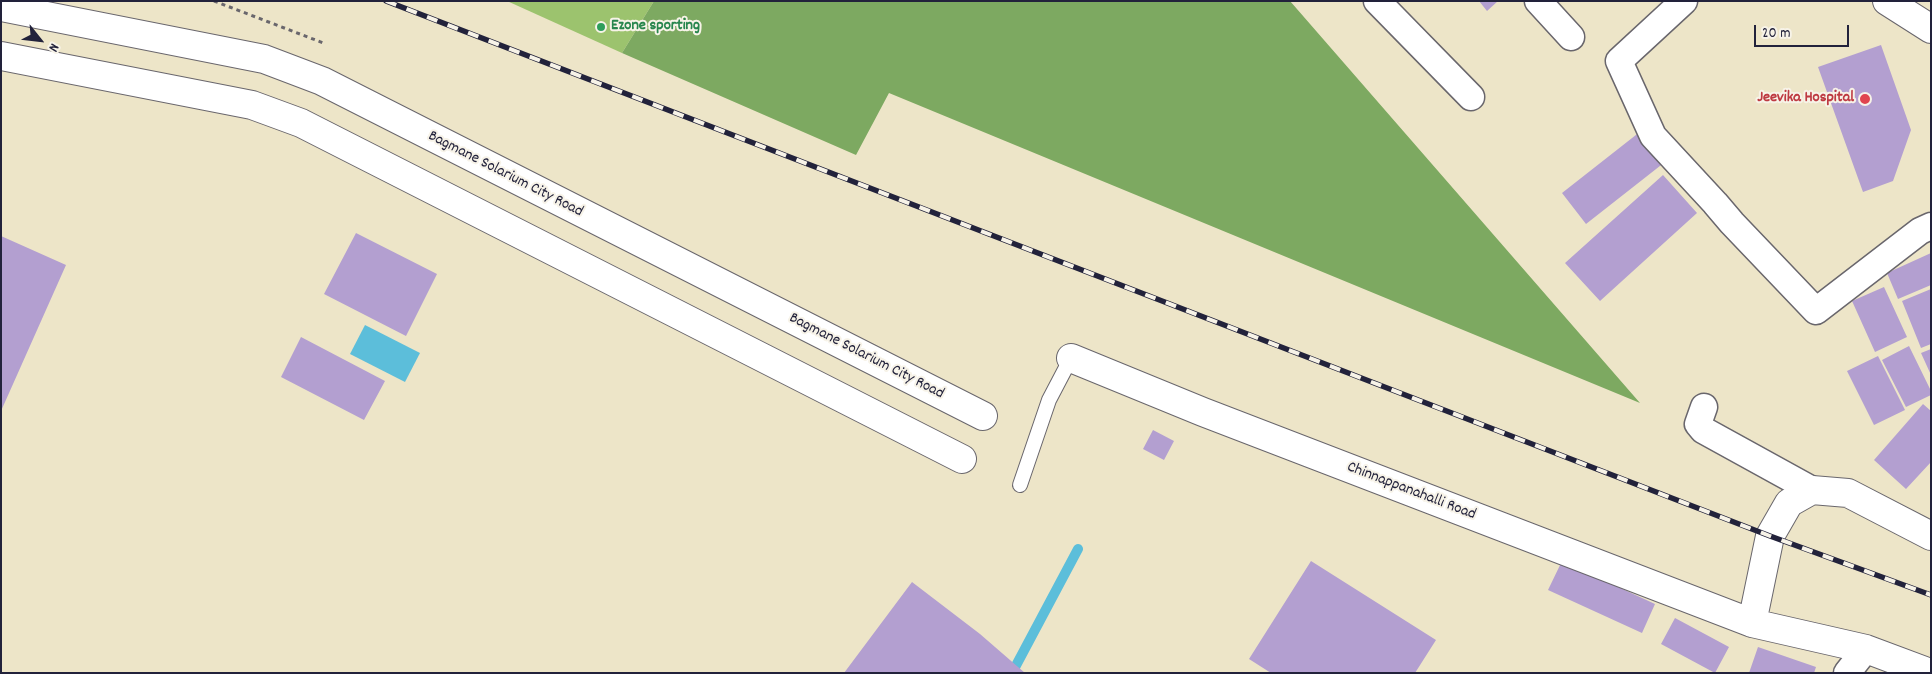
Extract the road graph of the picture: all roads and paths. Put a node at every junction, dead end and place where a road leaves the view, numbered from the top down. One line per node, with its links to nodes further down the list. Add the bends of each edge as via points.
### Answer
1 (214, 1): 9 (path)
2 (1377, 1): 12 (street)
3 (1538, 1): 8 (street)
4 (1684, 1): 13 (street, via 1619,61 1653,136 1816,311 1920,231)
5 (1887, 1): 7 (street)
6 (1, 7): 16 (street, Bagmane Solarium City Road, via 264,60 322,81)
7 (1928, 27): 10 (street)
8 (1571, 37)
9 (326, 44)
10 (1931, 51)
11 (1, 56): 17 (street, via 252,105 301,123)
12 (1471, 97)
13 (1931, 226)
14 (1071, 358): 18 (lane, via 1049,400); 21 (street, Chinnappanahalli Road)
15 (1704, 407): 19 (street, via 1698,424 1703,430)
16 (983, 416)
17 (962, 459)
18 (1020, 485)
19 (1812, 490): 20 (street, via 1848,493); 21 (street, via 1790,503 1770,536)
20 (1931, 536)
21 (1752, 623): 22 (street, Chinnappanahalli Road)
22 (1866, 649): 23 (street); 24 (street, Chinnappanahalli Road)
23 (1847, 673)
24 (1930, 673)

